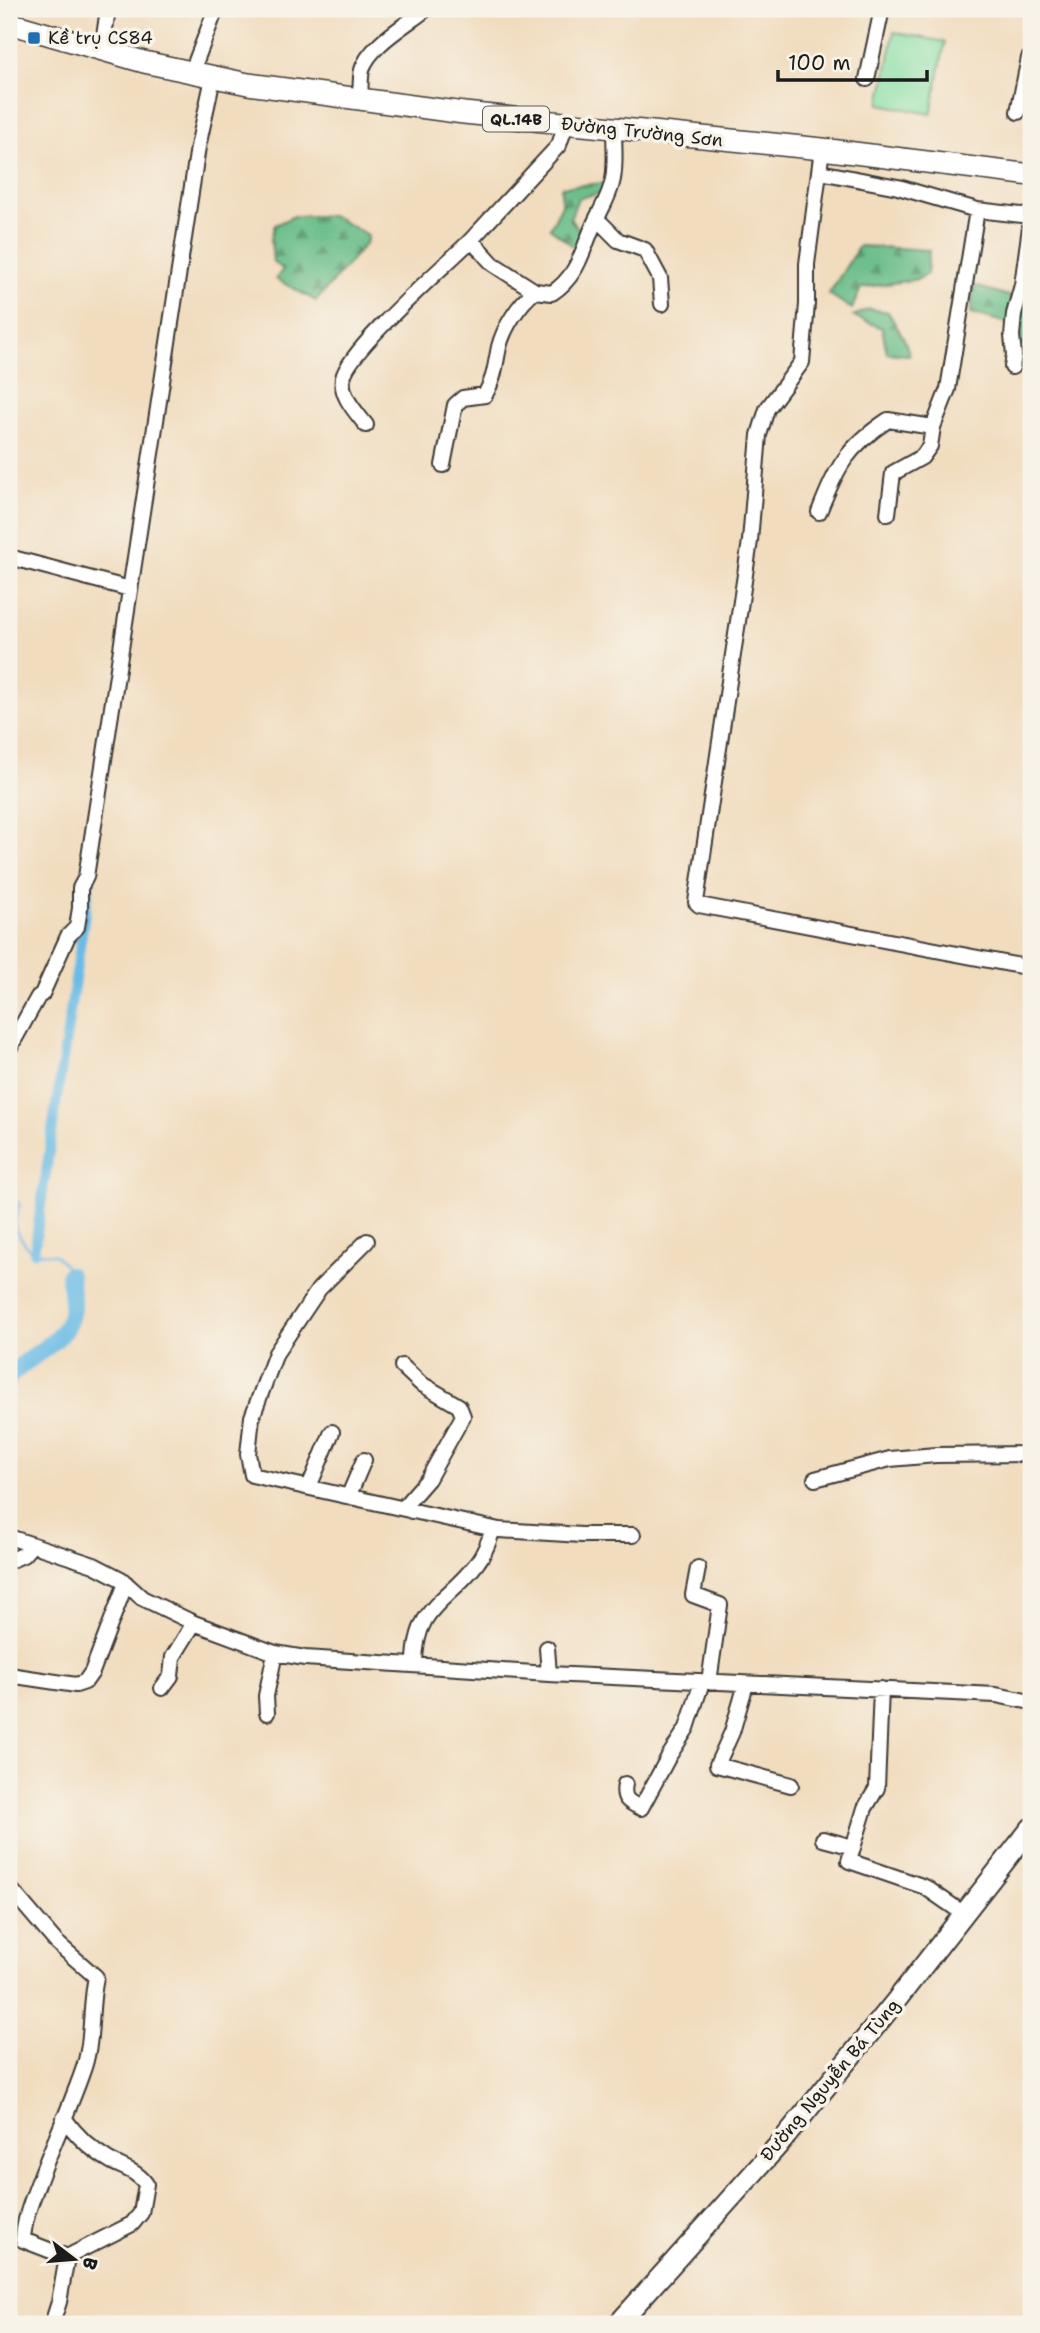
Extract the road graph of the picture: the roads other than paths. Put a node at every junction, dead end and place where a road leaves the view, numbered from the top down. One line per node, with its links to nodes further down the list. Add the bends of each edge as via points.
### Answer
1 (108, 9): 7 (street)
2 (216, 9): 9 (street)
3 (426, 9): 5 (street)
4 (882, 9): 11 (street)
5 (412, 14): 12 (street, via 362,68)
6 (9, 23): 7 (highway, Đường Trường Sơn / QL.14B)
7 (102, 50): 9 (highway, Đường Trường Sơn / QL.14B)
8 (1027, 57): 13 (street)
9 (191, 74): 10 (highway, Đường Trường Sơn / QL.14B)
10 (213, 78): 12 (highway, Đường Trường Sơn / QL.14B); 32 (street, via 198,147)
11 (867, 79)
12 (360, 98): 14 (highway, Đường Trường Sơn / QL.14B)
13 (1017, 112)
14 (566, 124): 15 (highway, Đường Trường Sơn / QL.14B); 22 (street, via 559,145)
15 (614, 129): 16 (highway, Đường Trường Sơn / QL.14B); 21 (street, via 614,175)
16 (822, 149): 17 (street); 18 (highway, Đường Trường Sơn / QL.14B)
17 (820, 172): 19 (street, via 898,187); 33 (street, via 807,264 802,362 766,409 760,435 750,541 696,902)
18 (1031, 175)
19 (977, 210): 20 (street); 27 (street, via 948,389)
20 (1031, 218): 25 (street, via 1012,336)
21 (597, 219): 23 (street, via 571,277 552,293); 24 (street, via 618,240 645,250 660,278)
22 (471, 240): 23 (street, via 494,264); 26 (street, via 348,365 343,378 345,392)
23 (535, 291): 28 (street, via 506,328 496,373 485,395 463,398 455,405)
24 (662, 304)
25 (1012, 367)
26 (366, 425)
27 (933, 427): 29 (street, via 888,419 867,434 849,451); 30 (street, via 926,453 893,473)
28 (443, 465)
29 (819, 512)
30 (888, 514)
31 (9, 557): 32 (street)
32 (130, 589): 34 (street, via 77,927)
33 (1031, 968)
34 (9, 1049)
35 (367, 1241): 41 (street, via 319,1289 276,1353 252,1417 251,1475)
36 (402, 1366): 43 (street, via 420,1383 459,1406 463,1416 428,1479 407,1503)
37 (332, 1432): 41 (street)
38 (1031, 1454): 40 (street, via 890,1459)
39 (365, 1460): 42 (street)
40 (815, 1479)
41 (309, 1487): 42 (street)
42 (349, 1495): 43 (street)
43 (411, 1511): 44 (street)
44 (492, 1529): 45 (street); 54 (street, via 477,1564 425,1617 415,1646)
45 (634, 1535)
46 (9, 1537): 47 (street)
47 (32, 1545): 48 (street); 50 (street, via 94,1564)
48 (9, 1561)
49 (698, 1569): 57 (street, via 693,1595 720,1605)
50 (126, 1583): 51 (street, via 142,1598); 56 (street, via 85,1682 76,1685)
51 (194, 1623): 53 (street); 59 (street, via 173,1657 171,1676)
52 (547, 1648): 55 (street)
53 (275, 1653): 54 (street); 62 (street)
54 (415, 1665): 55 (street)
55 (549, 1674): 57 (street)
56 (9, 1675)
57 (705, 1682): 58 (street); 63 (street, via 687,1728 640,1808 625,1799)
58 (746, 1684): 60 (street); 64 (street, via 717,1765)
59 (162, 1688)
60 (881, 1689): 61 (street, via 996,1695); 67 (street, via 877,1788 865,1808)
61 (1031, 1702)
62 (267, 1713)
63 (625, 1784)
64 (791, 1785)
65 (1031, 1828): 69 (main road, Đường Nguyễn Bá Tùng)
66 (823, 1839): 67 (street)
67 (853, 1847): 69 (street, via 849,1861 925,1887)
68 (9, 1887): 70 (street, via 56,1942 96,1977 90,2045)
69 (957, 1922): 73 (main road, Đường Nguyễn Bá Tùng, via 782,2141)
70 (64, 2118): 71 (street, via 28,2214 23,2240); 71 (street, via 90,2147 139,2174 146,2184 141,2213 132,2224)
71 (67, 2257): 72 (street)
72 (52, 2324)
73 (618, 2324)

